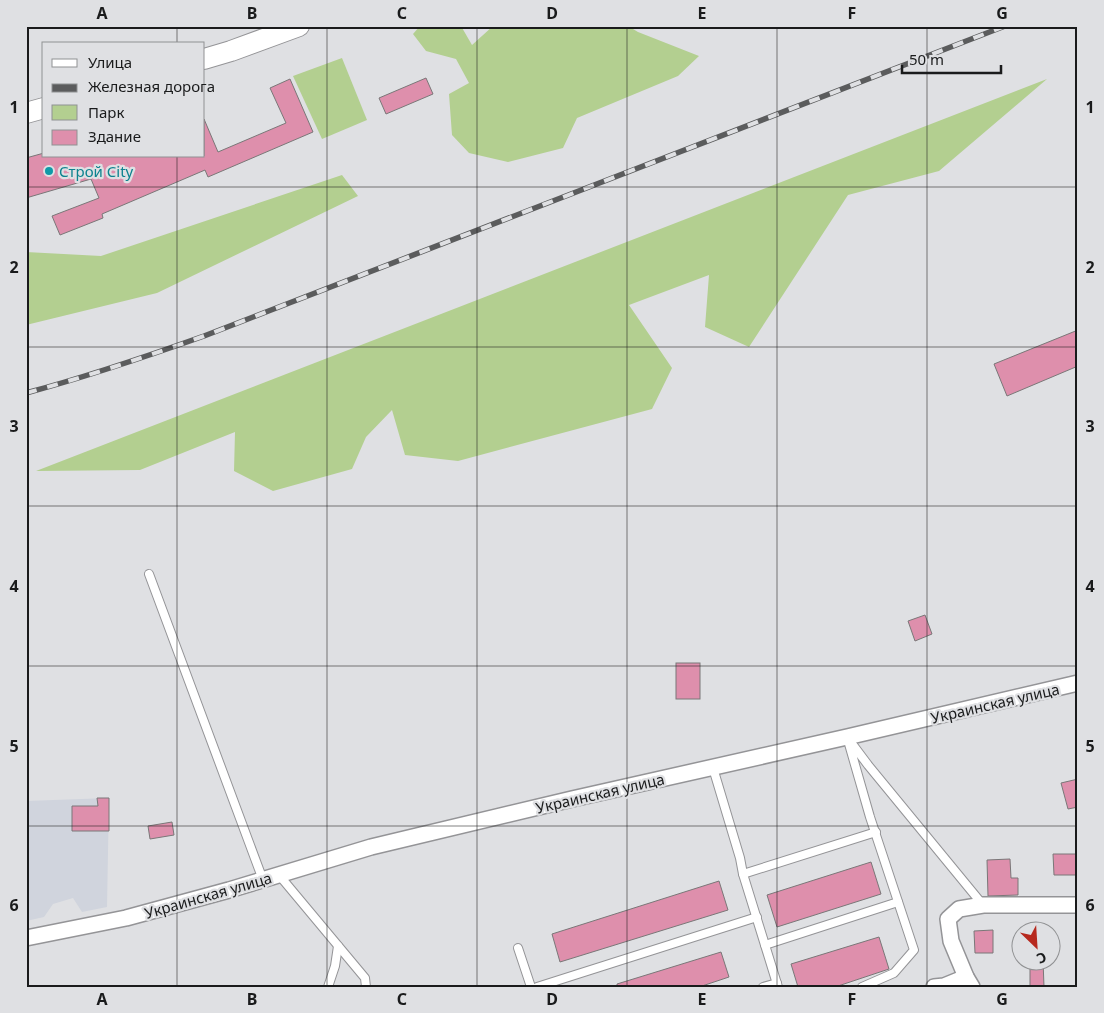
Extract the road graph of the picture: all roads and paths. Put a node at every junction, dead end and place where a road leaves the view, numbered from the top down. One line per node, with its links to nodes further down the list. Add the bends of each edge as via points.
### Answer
1 (299, 26): 2 (street)
2 (205, 59)
3 (42, 109): 4 (street)
4 (26, 113)
5 (148, 574): 12 (lane)
6 (1078, 683): 7 (street, Украинская улица)
7 (846, 738): 8 (street, Украинская улица); 9 (lane); 14 (lane)
8 (713, 768): 10 (lane); 11 (street, Украинская улица, via 370,847)
9 (876, 832): 10 (lane); 13 (lane)
10 (743, 874): 16 (lane)
11 (279, 875): 12 (street, Украинская улица); 19 (lane)
12 (263, 880): 17 (street, Украинская улица, via 126,918)
13 (898, 902): 18 (lane); 28 (lane, via 914,950 894,973)
14 (983, 905): 15 (street); 21 (street, via 959,909 948,919 951,941)
15 (1078, 905)
16 (756, 917): 18 (lane); 26 (lane)
17 (26, 938)
18 (765, 945): 22 (lane)
19 (338, 946): 23 (lane); 24 (lane, via 365,978)
20 (518, 948): 25 (lane)
21 (969, 982): 29 (street)
22 (778, 985): 27 (lane)
23 (328, 987)
24 (366, 987)
25 (531, 987)
26 (537, 987)
27 (763, 987)
28 (862, 987)
29 (934, 987)

